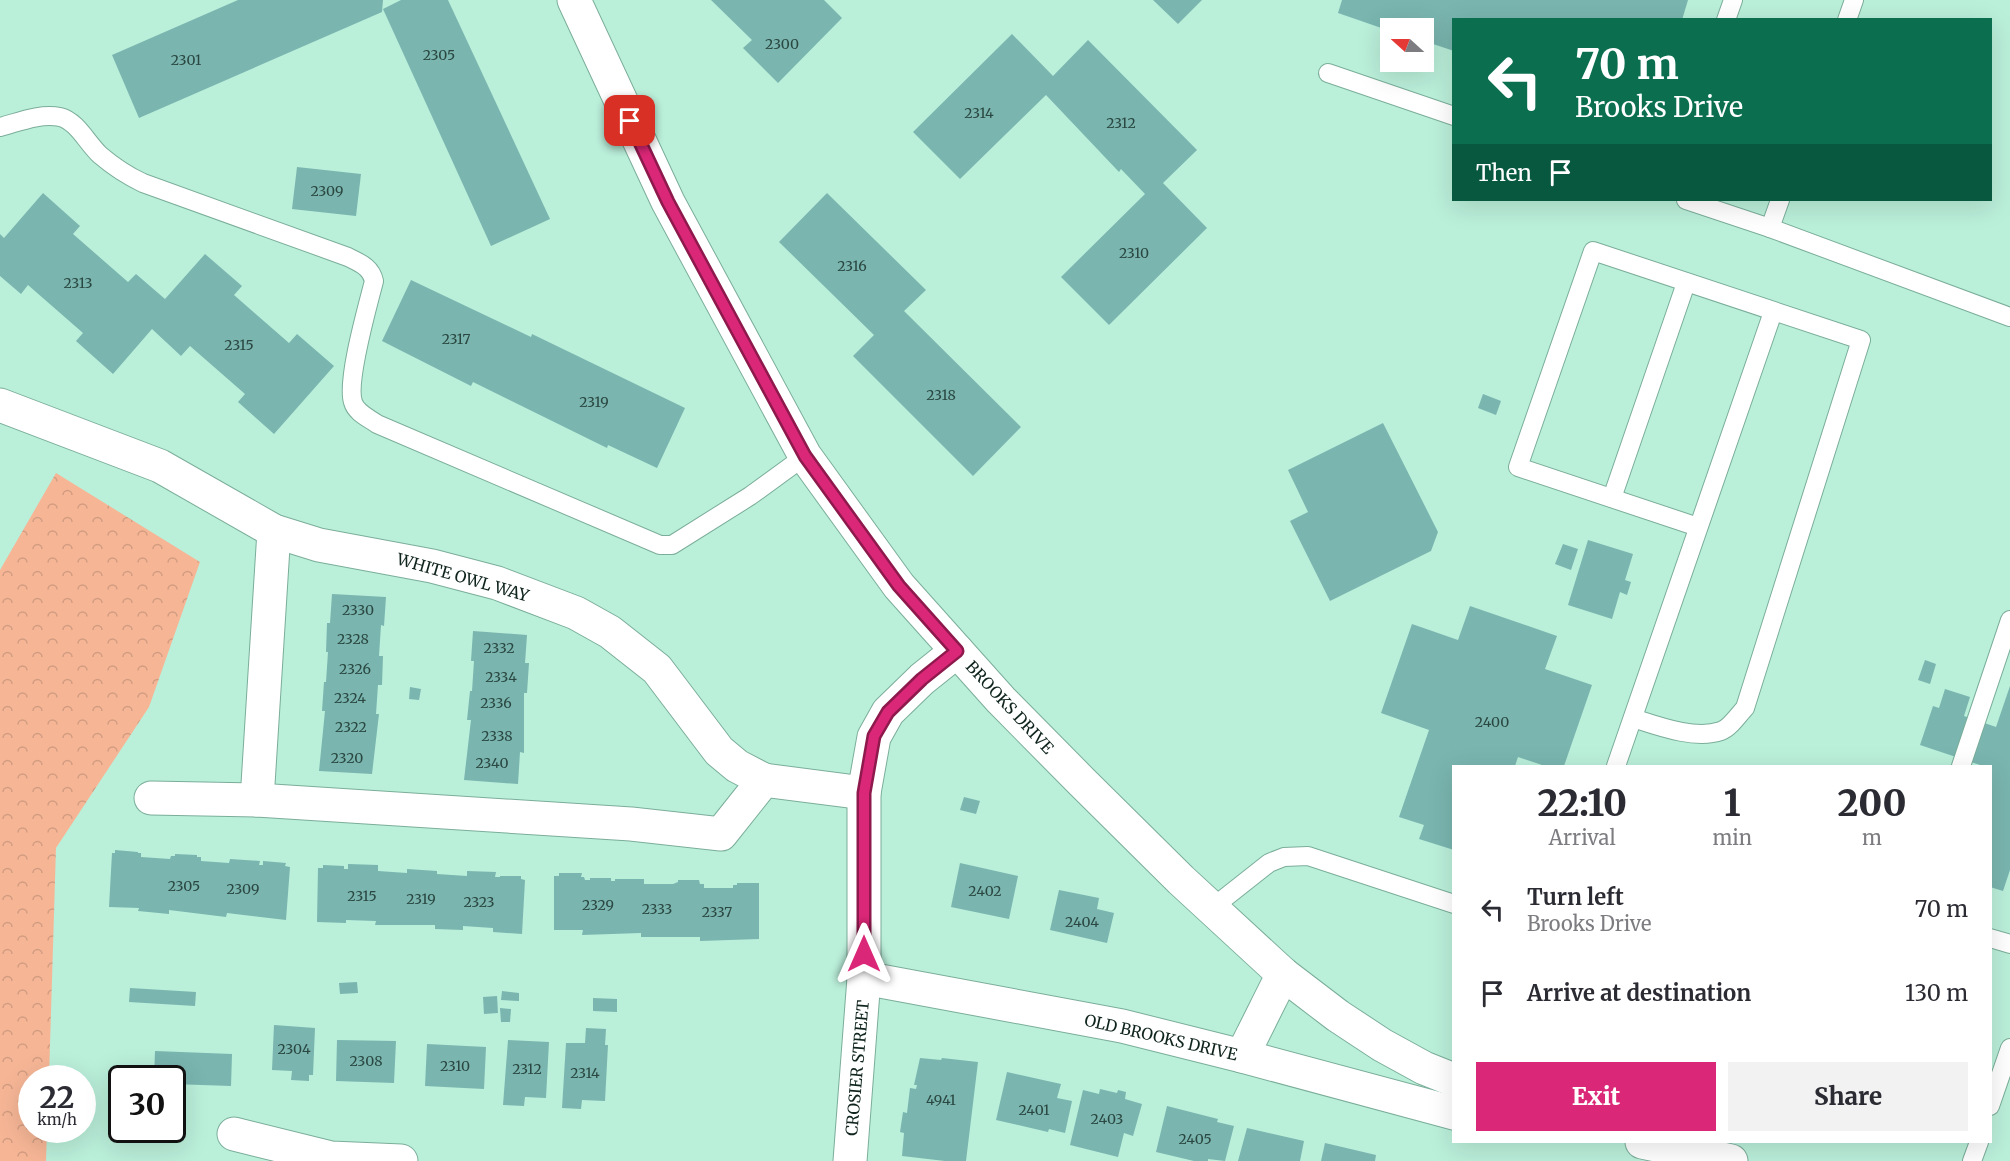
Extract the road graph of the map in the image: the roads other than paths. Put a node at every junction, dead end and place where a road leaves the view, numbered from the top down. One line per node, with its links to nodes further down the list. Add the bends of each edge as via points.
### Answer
1 (574, 0): 16 (street, BROOKS DRIVE, via 668,202)
2 (1732, 0): 4 (lane)
3 (1854, 0): 5 (lane)
4 (1727, 18)
5 (1848, 18)
6 (1328, 73): 7 (lane)
7 (1452, 115)
8 (0, 127): 16 (lane, via 43,117 62,117 121,172 143,183 363,264 374,281 355,366 353,402 359,412 377,424 660,545 672,545)
9 (1689, 201): 11 (lane)
10 (1780, 201): 11 (lane)
11 (1770, 228): 14 (lane)
12 (1686, 283): 13 (lane); 17 (lane); 17 (lane, via 1593,251 1518,466)
13 (1773, 312): 18 (lane); 22 (lane, via 1861,340 1745,708 1723,731 1694,734)
14 (2010, 317)
15 (0, 405): 19 (street, WHITE OWL WAY, via 160,466)
16 (805, 456): 21 (street, BROOKS DRIVE, via 899,586)
17 (1612, 498): 18 (lane)
18 (1698, 527): 22 (lane)
19 (274, 531): 25 (street, WHITE OWL WAY, via 319,545 454,572 576,613 610,632 657,669 719,751); 28 (street)
20 (2010, 620): 24 (lane)
21 (957, 651): 26 (street, CROSIER STREET, via 888,712 874,736); 30 (street, BROOKS DRIVE, via 1057,757)
22 (1633, 718): 23 (lane)
23 (1616, 765)
24 (1961, 765)
25 (764, 780): 26 (street, WHITE OWL WAY); 28 (street, via 722,834 631,824)
26 (864, 793): 34 (street, CROSIER STREET)
27 (151, 798): 28 (street)
28 (257, 800)
29 (1452, 903): 30 (lane, via 1308,855 1269,863)
30 (1212, 908): 33 (street, BROOKS DRIVE)
31 (1992, 939): 32 (lane)
32 (2010, 944)
33 (1283, 974): 36 (street); 37 (street, BROOKS DRIVE, via 1382,1045)
34 (864, 978): 36 (street, OLD BROOKS DRIVE, via 1122,1026); 44 (street, CROSIER STREET)
35 (2010, 1048): 38 (lane)
36 (1242, 1056): 39 (street, OLD BROOKS DRIVE)
37 (1452, 1079)
38 (1992, 1100)
39 (1452, 1112)
40 (234, 1134): 43 (street, via 331,1158)
41 (1649, 1143): 45 (street)
42 (1978, 1143): 46 (lane)
43 (401, 1161)
44 (849, 1161)
45 (1731, 1161)
46 (1972, 1161)

